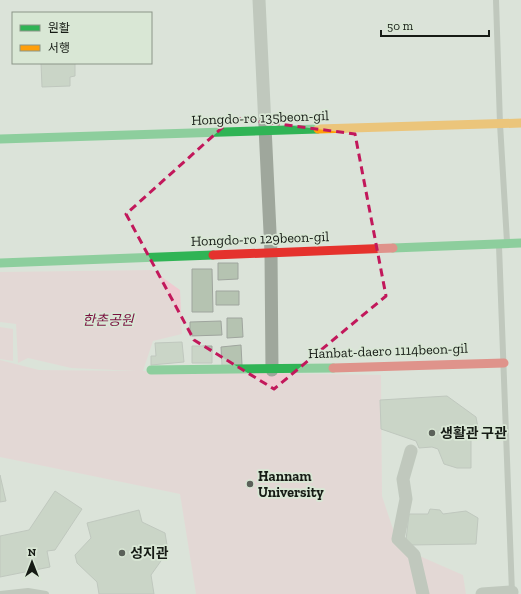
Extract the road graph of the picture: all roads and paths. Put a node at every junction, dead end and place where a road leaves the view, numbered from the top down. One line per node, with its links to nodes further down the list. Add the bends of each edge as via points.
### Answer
1 (259, 0): 5 (street)
2 (496, 0): 4 (lane)
3 (521, 123): 4 (street, Hongdo-ro 135beon-gil)
4 (500, 124): 5 (street, Hongdo-ro 135beon-gil); 8 (lane)
5 (264, 132): 6 (street, Hongdo-ro 135beon-gil); 9 (street)
6 (0, 139)
7 (521, 243): 8 (street, Hongdo-ro 129beon-gil)
8 (503, 244): 9 (street, Hongdo-ro 129beon-gil); 11 (lane)
9 (271, 253): 10 (street, Hongdo-ro 129beon-gil); 13 (street)
10 (0, 263)
11 (504, 363): 13 (street, Hanbat-daero 1114beon-gil); 15 (lane)
12 (151, 370): 13 (street, Hanbat-daero 1114beon-gil)
13 (272, 370)
14 (411, 451): 18 (street, via 403,479 406,499 398,539 414,555)
15 (512, 593): 19 (street)
16 (0, 594): 17 (lane, via 28,591)
17 (46, 594)
18 (423, 594)
19 (482, 594)

